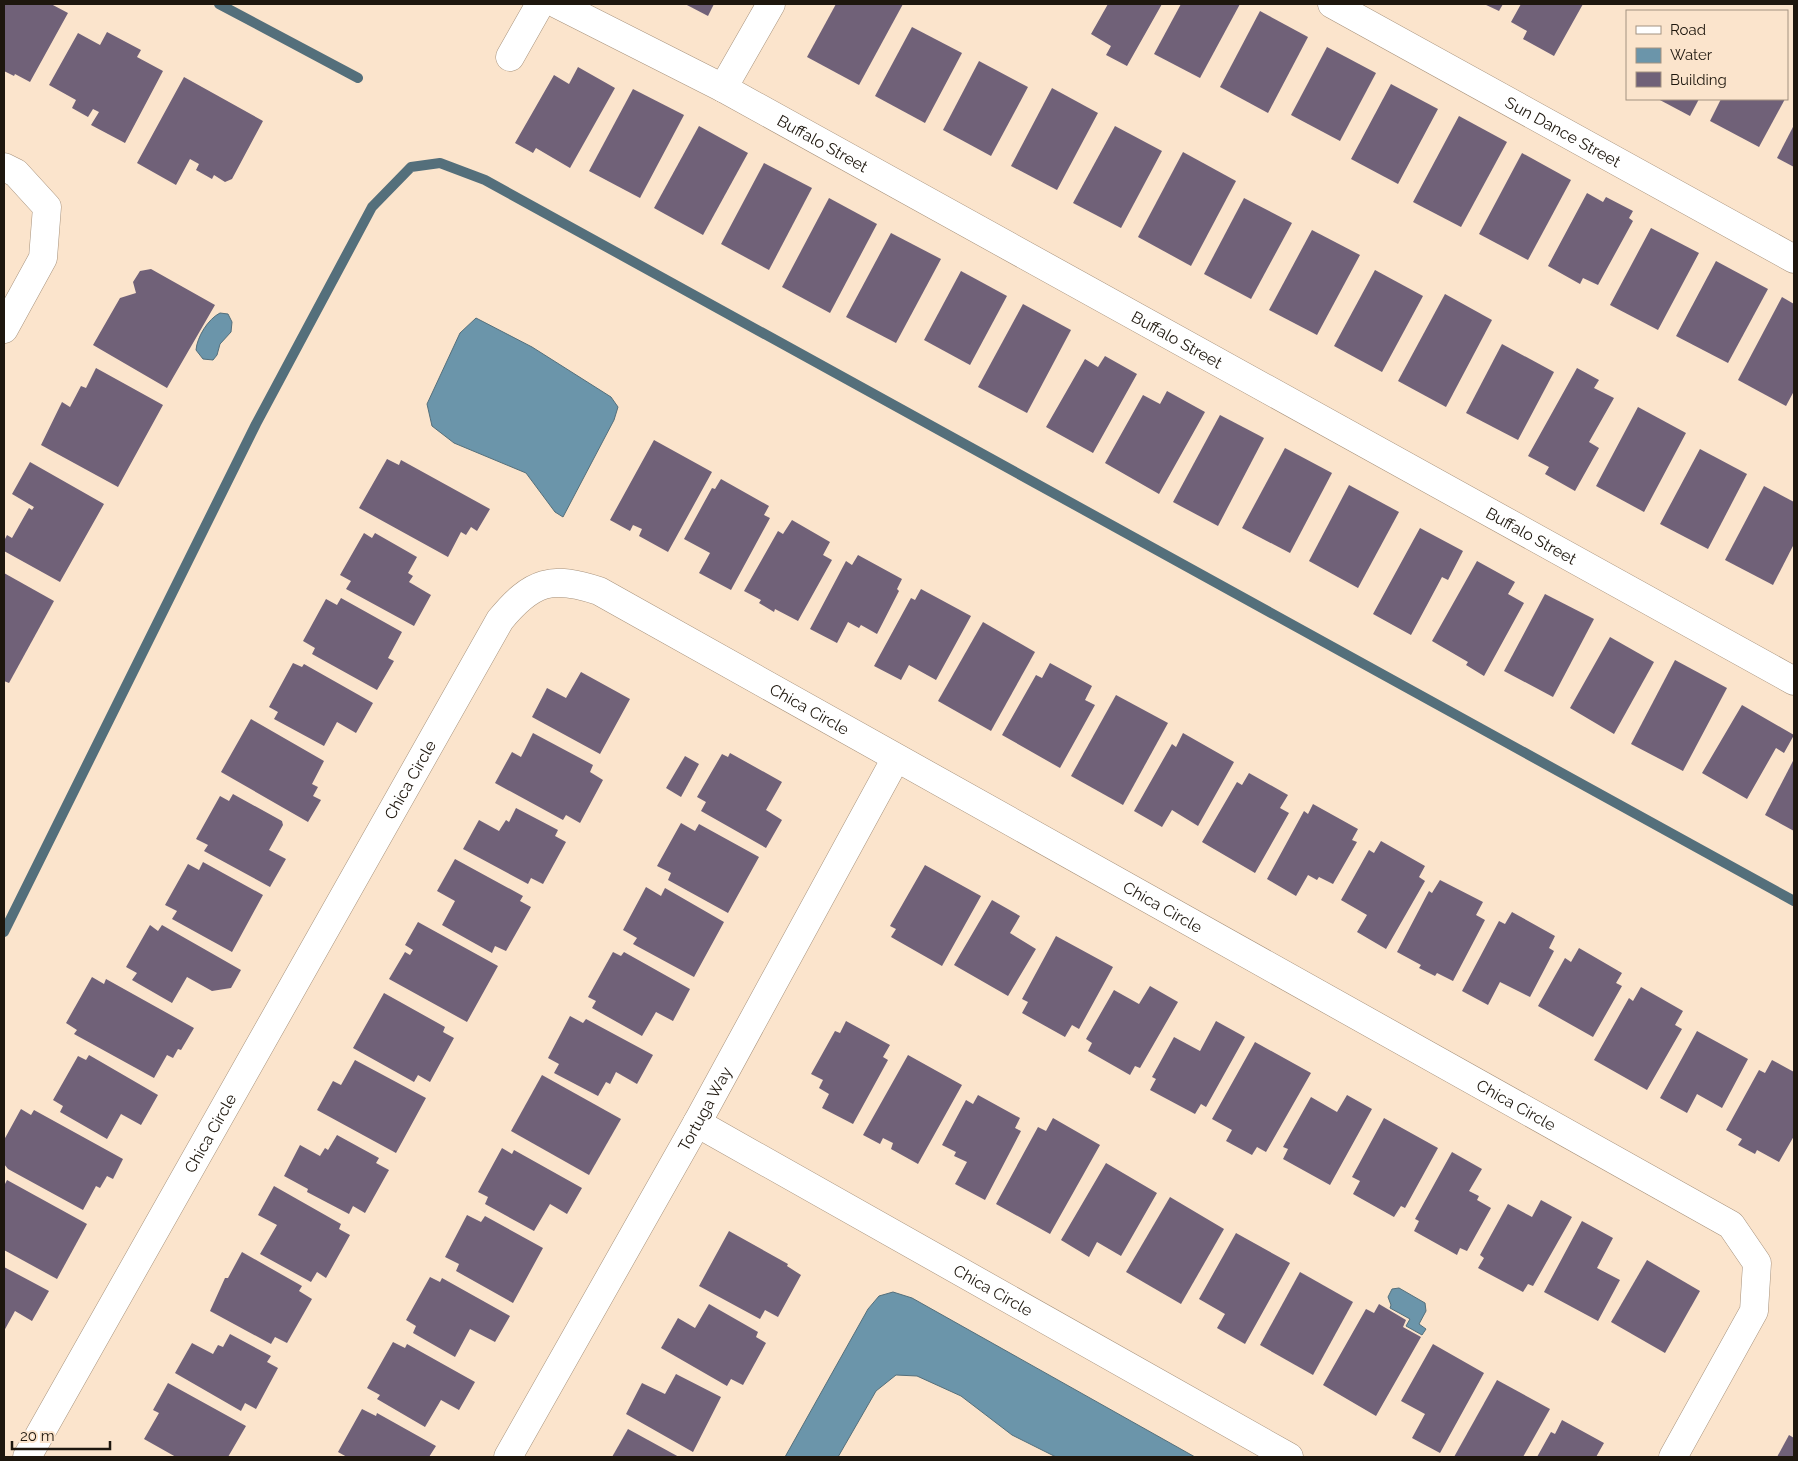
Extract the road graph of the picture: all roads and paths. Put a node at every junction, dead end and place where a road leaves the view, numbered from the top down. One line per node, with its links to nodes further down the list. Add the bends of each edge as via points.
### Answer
1 (540, 4): 5 (street)
2 (557, 4): 6 (street, Buffalo Street)
3 (771, 4): 6 (street)
4 (1332, 4): 8 (street, Sun Dance Street)
5 (510, 57)
6 (723, 88): 10 (street, Buffalo Street)
7 (4, 167): 9 (street, via 16,173 47,207 43,258)
8 (1794, 259)
9 (4, 329)
10 (1794, 681)
11 (896, 758): 12 (street, Tortuga Way); 13 (street, Chica Circle, via 600,591 558,582 537,587 516,600 486,644); 16 (street, Chica Circle, via 1731,1225 1757,1263 1754,1311)
12 (697, 1123): 14 (street, Tortuga Way); 15 (street, Chica Circle)
13 (27, 1457)
14 (508, 1457)
15 (1289, 1457)
16 (1674, 1457)

